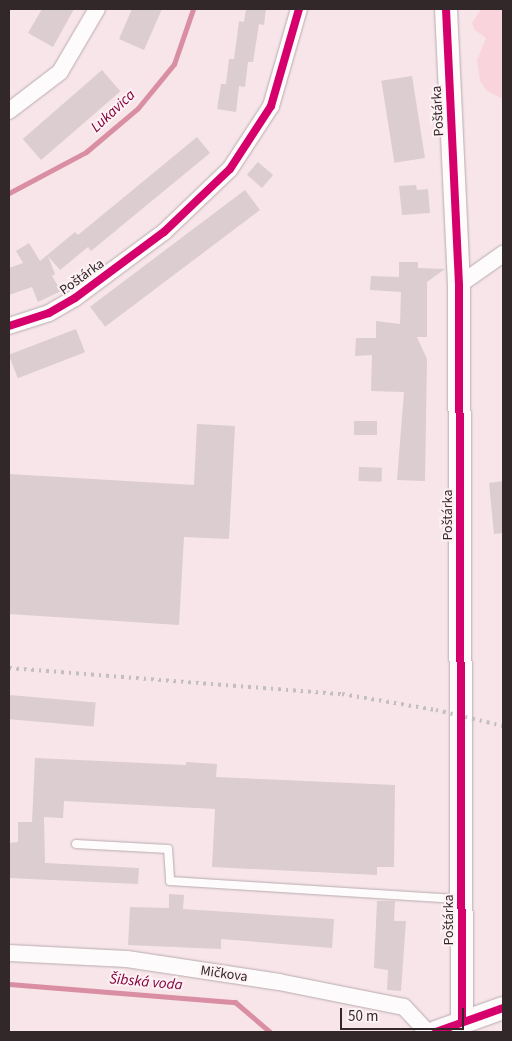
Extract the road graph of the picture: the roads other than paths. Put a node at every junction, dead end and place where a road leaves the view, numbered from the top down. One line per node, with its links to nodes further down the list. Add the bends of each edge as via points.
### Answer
1 (97, 9): 4 (street, via 60,72)
2 (299, 9): 7 (street, Poštárka, via 271,106 230,168 164,232 75,298 50,313)
3 (446, 9): 6 (street, Poštárka)
4 (9, 111)
5 (503, 254): 6 (street)
6 (459, 285): 9 (street, Poštárka)
7 (9, 326)
8 (76, 844): 9 (lane, via 168,849 170,881)
9 (462, 899): 12 (street, Poštárka)
10 (9, 953): 13 (street, Mičkova, via 127,959 279,982 404,1006)
11 (503, 1008): 12 (street)
12 (462, 1021): 14 (street)
13 (427, 1032)
14 (436, 1032)

